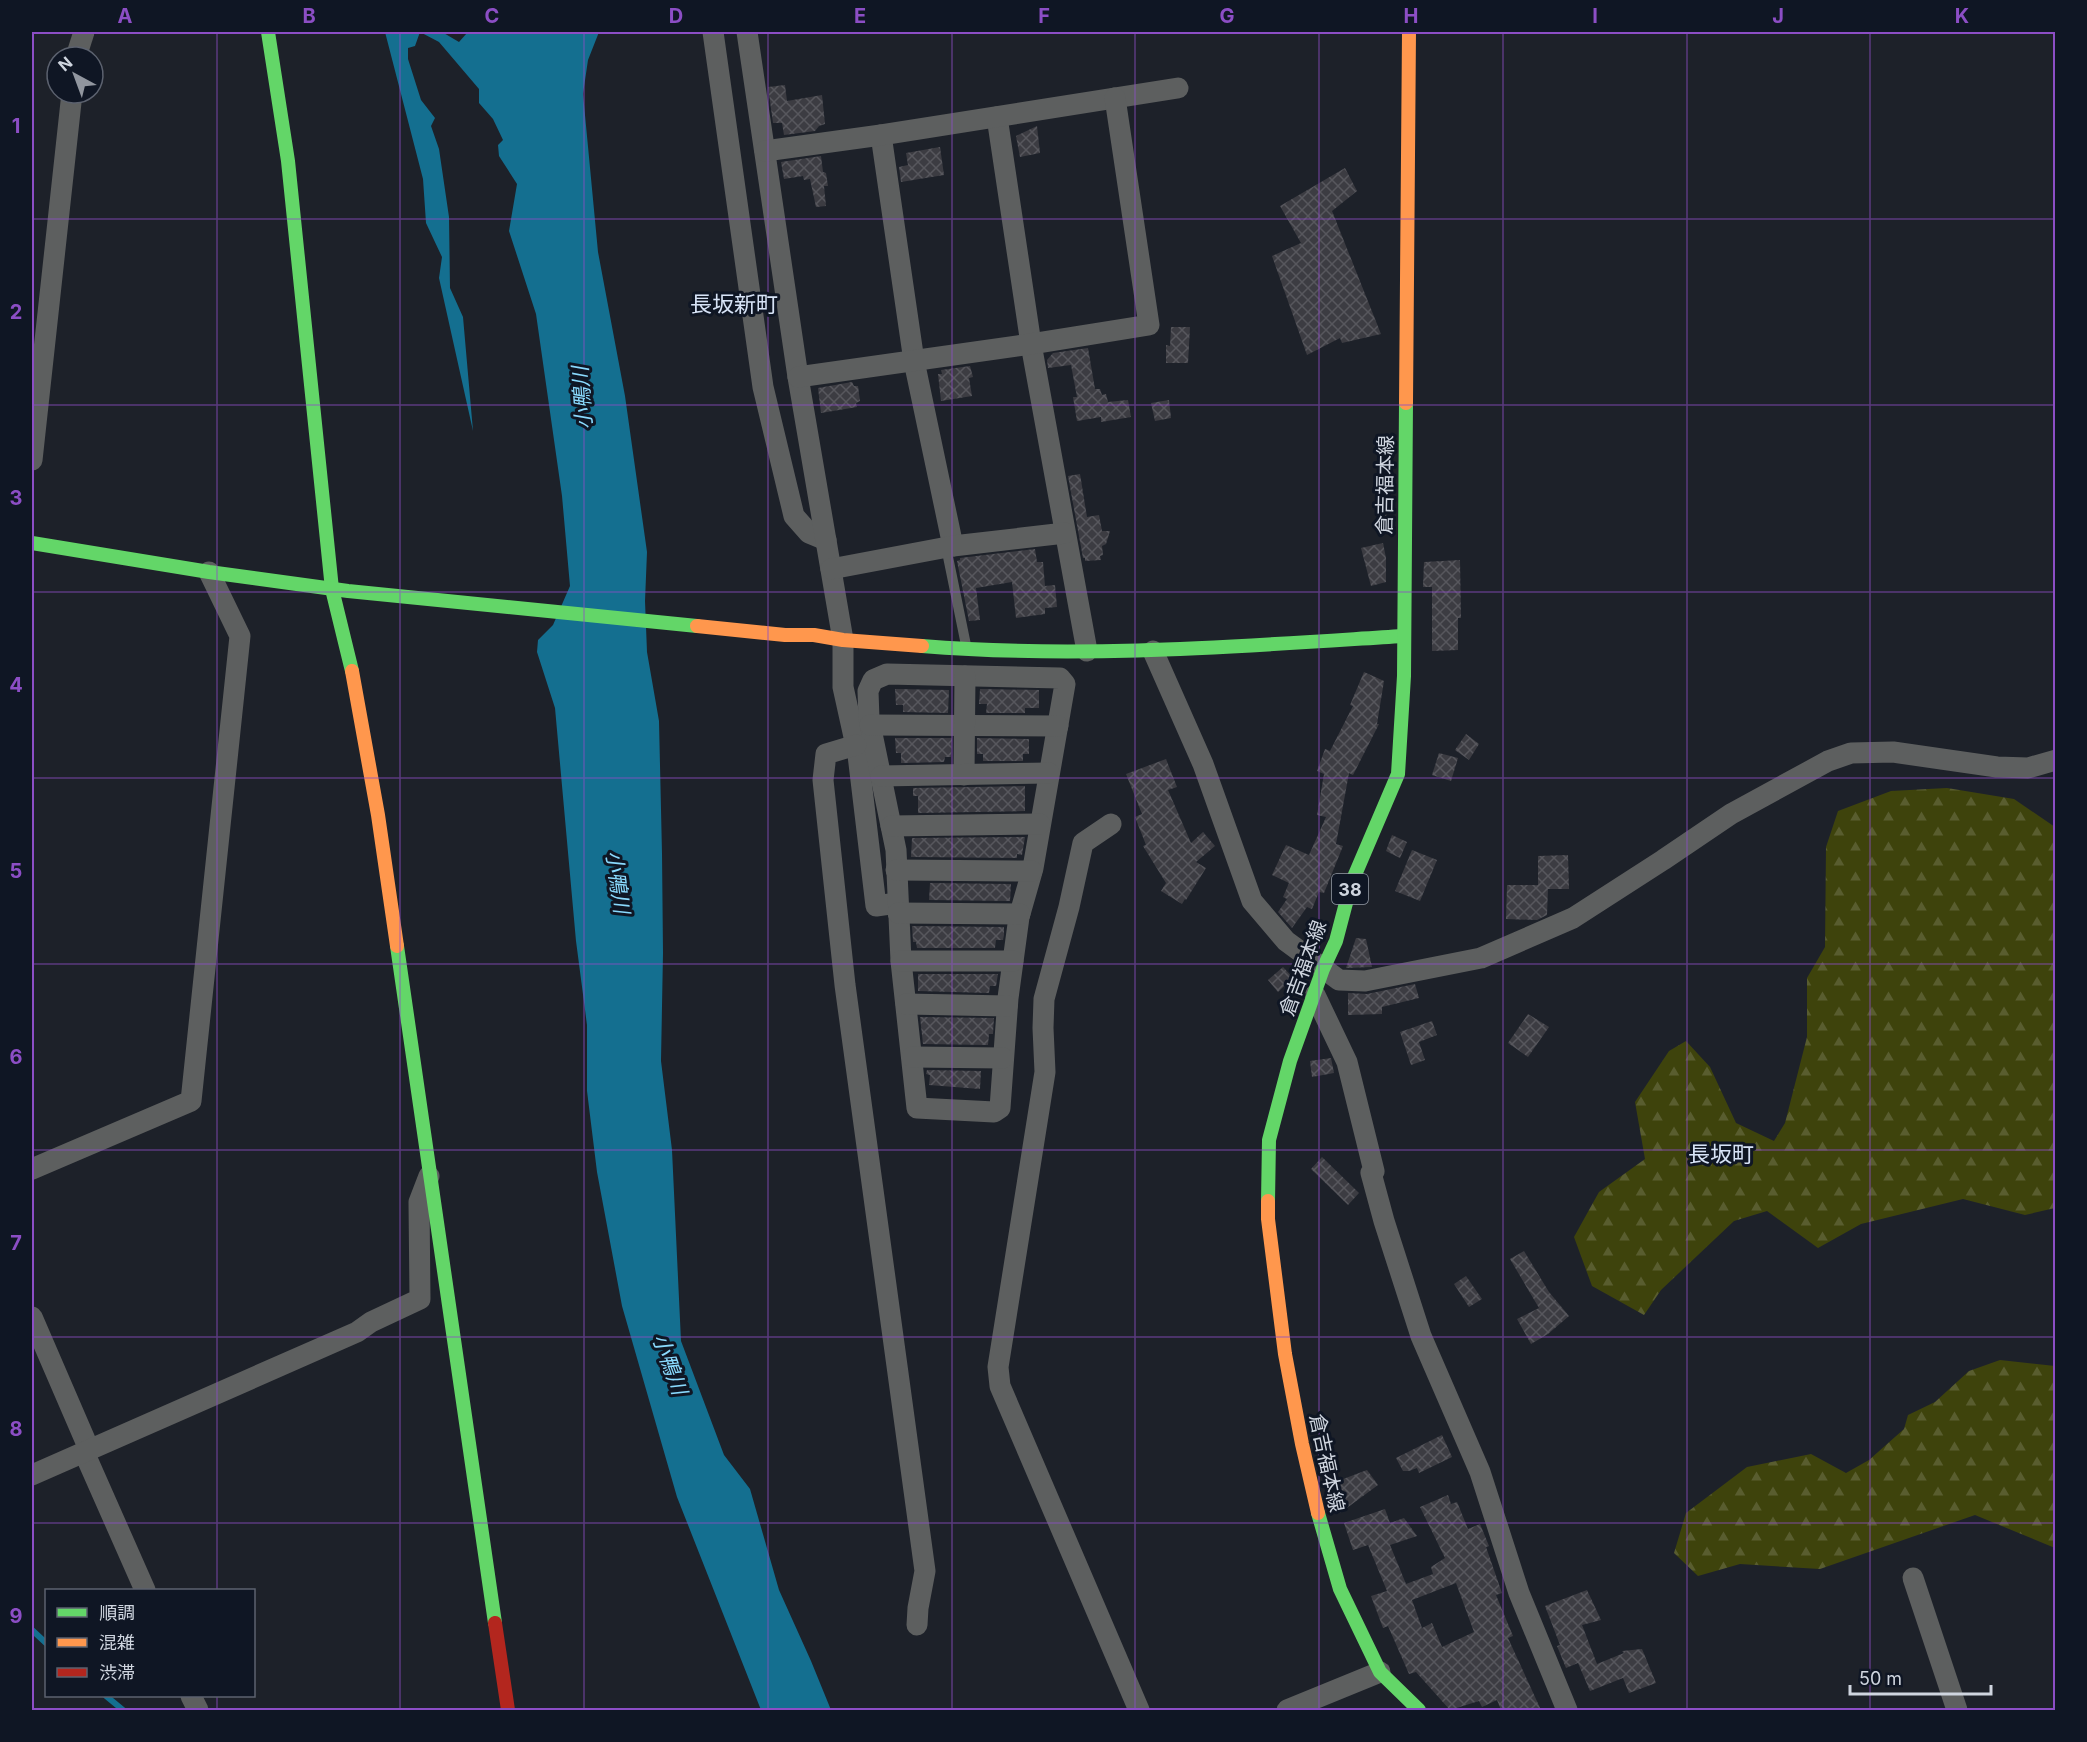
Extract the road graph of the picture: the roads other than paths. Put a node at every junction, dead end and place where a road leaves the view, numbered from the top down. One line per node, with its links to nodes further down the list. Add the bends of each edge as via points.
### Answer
1 (268, 32): 21 (street, via 288,161)
2 (712, 32): 16 (street, via 764,387 794,516 809,533)
3 (747, 32): 10 (street)
4 (1409, 32): 22 (street, 倉吉福本線 / 38)
5 (1178, 88): 6 (street)
6 (1115, 98): 8 (street); 11 (street, via 1149,325)
7 (71, 105): 14 (street)
8 (997, 117): 9 (street); 11 (street)
9 (881, 135): 10 (street); 12 (street)
10 (765, 151): 13 (street)
11 (1031, 344): 12 (street); 15 (street)
12 (914, 361): 13 (street); 18 (street)
13 (798, 377): 16 (street)
14 (32, 460)
15 (1065, 533): 18 (street); 25 (street)
16 (826, 540): 19 (street)
17 (32, 543): 20 (street)
18 (950, 547): 19 (street); 24 (lane)
19 (831, 569): 23 (street)
20 (209, 572): 21 (street); 51 (street, via 240,636 191,1101)
21 (332, 589): 23 (street); 52 (street, via 357,691 378,815)
22 (1403, 636): 26 (street); 45 (street, 倉吉福本線 / 38, via 1404,695 1398,774 1351,884 1336,941)
23 (843, 640): 24 (street); 31 (street, via 843,687)
24 (967, 650): 25 (street)
25 (1087, 651): 26 (street)
26 (1153, 651): 45 (street, via 1203,764 1251,902 1286,941)
27 (965, 676): 28 (street, via 887,674 873,680 868,691); 29 (street); 30 (street, via 1060,678 1065,684)
28 (870, 724): 29 (street); 35 (street)
29 (964, 726): 30 (street); 34 (street)
30 (1058, 726): 33 (street)
31 (856, 745): 41 (street, via 876,906); 58 (street, via 826,754 824,780 845,985 925,1571)
32 (2055, 760): 45 (street, via 2028,768 1997,767 1893,752 1851,753 1731,814 1573,918 1481,958 1365,981 1339,980)
33 (1049, 774): 34 (street); 36 (street)
34 (964, 775): 35 (street)
35 (881, 776): 38 (street)
36 (1040, 824): 38 (street); 40 (street)
37 (1110, 824): 61 (street, via 1083,843 1044,999 1045,1072 998,1368 1000,1386)
38 (891, 826): 39 (street)
39 (896, 870): 40 (street); 41 (street)
40 (1032, 871): 42 (street)
41 (897, 908): 42 (street); 43 (street)
42 (1020, 914): 44 (street)
43 (901, 961): 44 (street); 47 (street)
44 (1013, 961): 48 (street)
45 (1323, 969): 46 (street, 倉吉福本線 / 38)
46 (1315, 995): 59 (street, 倉吉福本線 / 38, via 1290,1061 1269,1140 1268,1219 1285,1354 1323,1536 1340,1589); 64 (street, via 1347,1062 1374,1171 1371,1173 1421,1336 1480,1472 1519,1593)
47 (906, 1004): 48 (street); 49 (street)
48 (1007, 1006): 50 (street)
49 (912, 1057): 50 (street); 50 (street, via 917,1108 994,1112 1000,1108)
50 (1003, 1058)
51 (32, 1169)
52 (429, 1176): 54 (street, via 419,1202 420,1299 357,1332); 60 (street)
53 (32, 1317): 54 (street)
54 (87, 1450): 55 (street); 57 (street)
55 (32, 1475)
56 (1913, 1578): 65 (street)
57 (145, 1589)
58 (917, 1625)
59 (1380, 1672): 62 (street); 63 (street, 倉吉福本線 / 38)
60 (508, 1710)
61 (1139, 1710)
62 (1287, 1710)
63 (1419, 1710)
64 (1568, 1710)
65 (1957, 1710)

